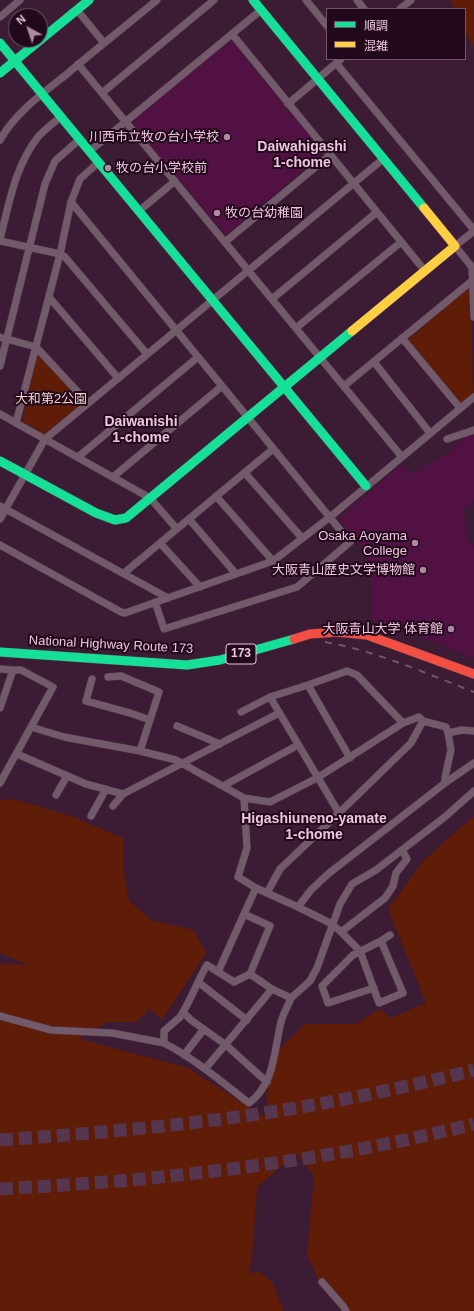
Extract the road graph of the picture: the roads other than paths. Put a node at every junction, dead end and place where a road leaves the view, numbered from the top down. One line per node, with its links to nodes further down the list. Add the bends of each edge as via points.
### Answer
1 (20, 0): 13 (street)
2 (89, 0): 11 (main road)
3 (156, 0): 16 (street)
4 (214, 0): 23 (street)
5 (253, 0): 12 (main road)
6 (306, 0): 14 (street)
7 (357, 0): 9 (street)
8 (411, 0): 10 (street)
9 (363, 8)
10 (401, 8)
11 (77, 10): 16 (street); 19 (main road)
12 (261, 10): 15 (street); 22 (main road)
13 (0, 16)
14 (326, 25)
15 (232, 34): 25 (street); 27 (street)
16 (104, 43): 20 (street)
17 (0, 44): 19 (main road)
18 (339, 61): 22 (street); 39 (street)
19 (14, 62): 21 (main road); 24 (main road)
20 (78, 64): 23 (street); 24 (street)
21 (0, 73)
22 (318, 78): 25 (street); 32 (main road)
23 (102, 93): 27 (street)
24 (43, 94): 26 (main road); 29 (street, via 20,113)
25 (288, 104): 31 (street)
26 (61, 116): 28 (main road); 40 (street, via 39,136 17,172)
27 (125, 122): 30 (street); 34 (street)
28 (80, 139): 30 (main road); 44 (street, via 55,161 45,184)
29 (0, 140)
30 (90, 151): 33 (main road)
31 (330, 155): 35 (street); 41 (street)
32 (384, 159): 35 (street); 43 (main road)
33 (99, 162): 36 (street, via 80,179); 37 (main road)
34 (174, 181): 37 (street); 41 (street)
35 (354, 184): 38 (street); 46 (street)
36 (70, 202): 45 (street); 54 (street)
37 (139, 211): 51 (main road)
38 (377, 212): 42 (street); 50 (street)
39 (474, 230): 43 (street)
40 (0, 240): 44 (street)
41 (225, 242): 46 (street)
42 (401, 242): 47 (street); 53 (street)
43 (455, 246): 47 (main road); 48 (street, via 472,267)
44 (29, 247): 45 (street); 55 (street)
45 (60, 254): 49 (street); 58 (street)
46 (248, 271): 50 (street); 51 (street)
47 (425, 271): 60 (main road)
48 (473, 280): 52 (street); 56 (street)
49 (48, 297): 57 (street); 63 (street)
50 (272, 299): 53 (street)
51 (213, 300): 54 (street); 66 (main road)
52 (474, 317)
53 (296, 328): 60 (street)
54 (176, 330): 58 (street); 59 (street)
55 (4, 338): 57 (street); 62 (street)
56 (402, 338): 61 (street); 69 (street)
57 (36, 347): 68 (street); 72 (street)
58 (147, 354): 63 (street)
59 (198, 357): 64 (street); 78 (street)
60 (320, 357): 65 (street); 66 (main road)
61 (374, 362): 65 (street); 74 (street)
62 (0, 366)
63 (118, 378): 68 (street)
64 (222, 386): 71 (street); 83 (street)
65 (344, 386): 79 (street)
66 (284, 387): 71 (main road); 84 (main road)
67 (474, 397): 69 (street)
68 (88, 403): 75 (street)
69 (460, 408): 74 (street)
70 (0, 414): 72 (street)
71 (248, 417): 77 (street); 86 (main road)
72 (16, 423): 75 (street)
73 (474, 430): 76 (street)
74 (430, 433): 79 (street)
75 (45, 439): 78 (street); 82 (street)
76 (447, 439)
77 (274, 448): 81 (street); 88 (street)
78 (78, 457): 83 (street)
79 (402, 457): 84 (street)
80 (0, 461): 82 (main road)
81 (245, 472): 85 (street); 92 (street)
82 (24, 474): 86 (main road, via 96,513 115,520 126,518); 87 (street)
83 (113, 477): 86 (street)
84 (366, 486): 88 (street)
85 (216, 496): 90 (street); 95 (street)
86 (150, 498): 91 (street)
87 (3, 507): 89 (street); 96 (street)
88 (330, 517): 92 (street); 100 (street, via 350,542 297,587 164,629)
89 (0, 518)
90 (190, 519): 91 (street); 97 (street)
91 (177, 529): 93 (street)
92 (302, 538): 95 (street)
93 (160, 543): 96 (street); 98 (street)
94 (0, 545): 100 (street, via 121,612 125,613)
95 (273, 561): 97 (street)
96 (124, 573): 99 (street)
97 (236, 574): 98 (street)
98 (200, 587): 99 (street)
99 (168, 598): 100 (street)
100 (155, 602)
101 (0, 645): 103 (main road, National Highway Route 173 / 173, via 194,657 302,630 325,626 360,626 385,632)
102 (0, 652): 106 (main road, National Highway Route 173 / 173, via 187,665 220,660 310,634 337,632 367,635)
103 (474, 666)
104 (0, 669): 105 (street)
105 (13, 670): 111 (street); 118 (street, via 21,670 53,687)
106 (474, 674)
107 (108, 677): 114 (street, via 121,676 159,692)
108 (92, 679): 114 (street, via 86,701)
109 (308, 685): 110 (street); 116 (street, via 347,671 357,676); 125 (street)
110 (270, 697): 112 (street); 113 (street)
111 (0, 707)
112 (241, 712)
113 (279, 713): 121 (street); 122 (street)
114 (150, 720): 123 (street)
115 (423, 721): 116 (street, via 419,717); 120 (street, via 446,727); 139 (street, via 411,743)
116 (403, 723): 125 (street)
117 (177, 726): 121 (street)
118 (31, 727): 123 (street, via 64,737); 124 (street)
119 (474, 730): 120 (street)
120 (448, 733): 131 (street, via 451,750 444,777)
121 (220, 744): 127 (street)
122 (298, 745): 129 (street); 132 (street)
123 (140, 751): 127 (street)
124 (17, 754): 128 (street); 130 (street)
125 (350, 758): 129 (street)
126 (474, 763): 131 (street)
127 (183, 764): 132 (street); 135 (street)
128 (67, 776): 133 (street); 136 (street)
129 (317, 778): 137 (street, via 270,802); 139 (street)
130 (0, 783)
131 (445, 783): 144 (street, via 328,874)
132 (222, 786): 137 (street)
133 (106, 789): 135 (street); 140 (street)
134 (474, 791): 141 (street)
135 (123, 794): 138 (street)
136 (56, 795)
137 (244, 798): 142 (street, via 247,848 238,877)
138 (113, 806)
139 (339, 813): 143 (street, via 280,869)
140 (91, 816)
141 (402, 850): 146 (street, via 352,884); 147 (street, via 407,859 396,873 393,886 385,898)
142 (256, 888): 143 (street); 145 (street)
143 (267, 893): 144 (street)
144 (298, 907): 146 (street)
145 (244, 914): 151 (street); 152 (street, via 270,926)
146 (332, 924): 147 (street); 156 (street, via 310,981)
147 (341, 932): 150 (street)
148 (390, 935): 149 (street)
149 (381, 941): 150 (street); 154 (street, via 403,993 379,1003)
150 (360, 951): 154 (street); 154 (street, via 322,986 328,1004)
151 (218, 972): 152 (street, via 234,982); 153 (street, via 208,965)
152 (250, 974): 155 (street)
153 (198, 982): 157 (street); 159 (street)
154 (374, 988)
155 (272, 989): 156 (street); 159 (street)
156 (291, 998): 165 (street, via 282,1020)
157 (183, 1012): 160 (street); 161 (street, via 164,1031)
158 (0, 1016): 161 (street, via 51,1030 112,1034)
159 (247, 1020): 162 (street)
160 (204, 1029): 162 (street); 163 (street)
161 (164, 1043): 163 (street)
162 (226, 1045): 164 (street); 165 (street)
163 (184, 1055): 164 (street)
164 (205, 1069): 165 (street, via 249,1103 258,1097)
165 (267, 1082)
166 (322, 1282): 167 (street)
167 (346, 1311)

